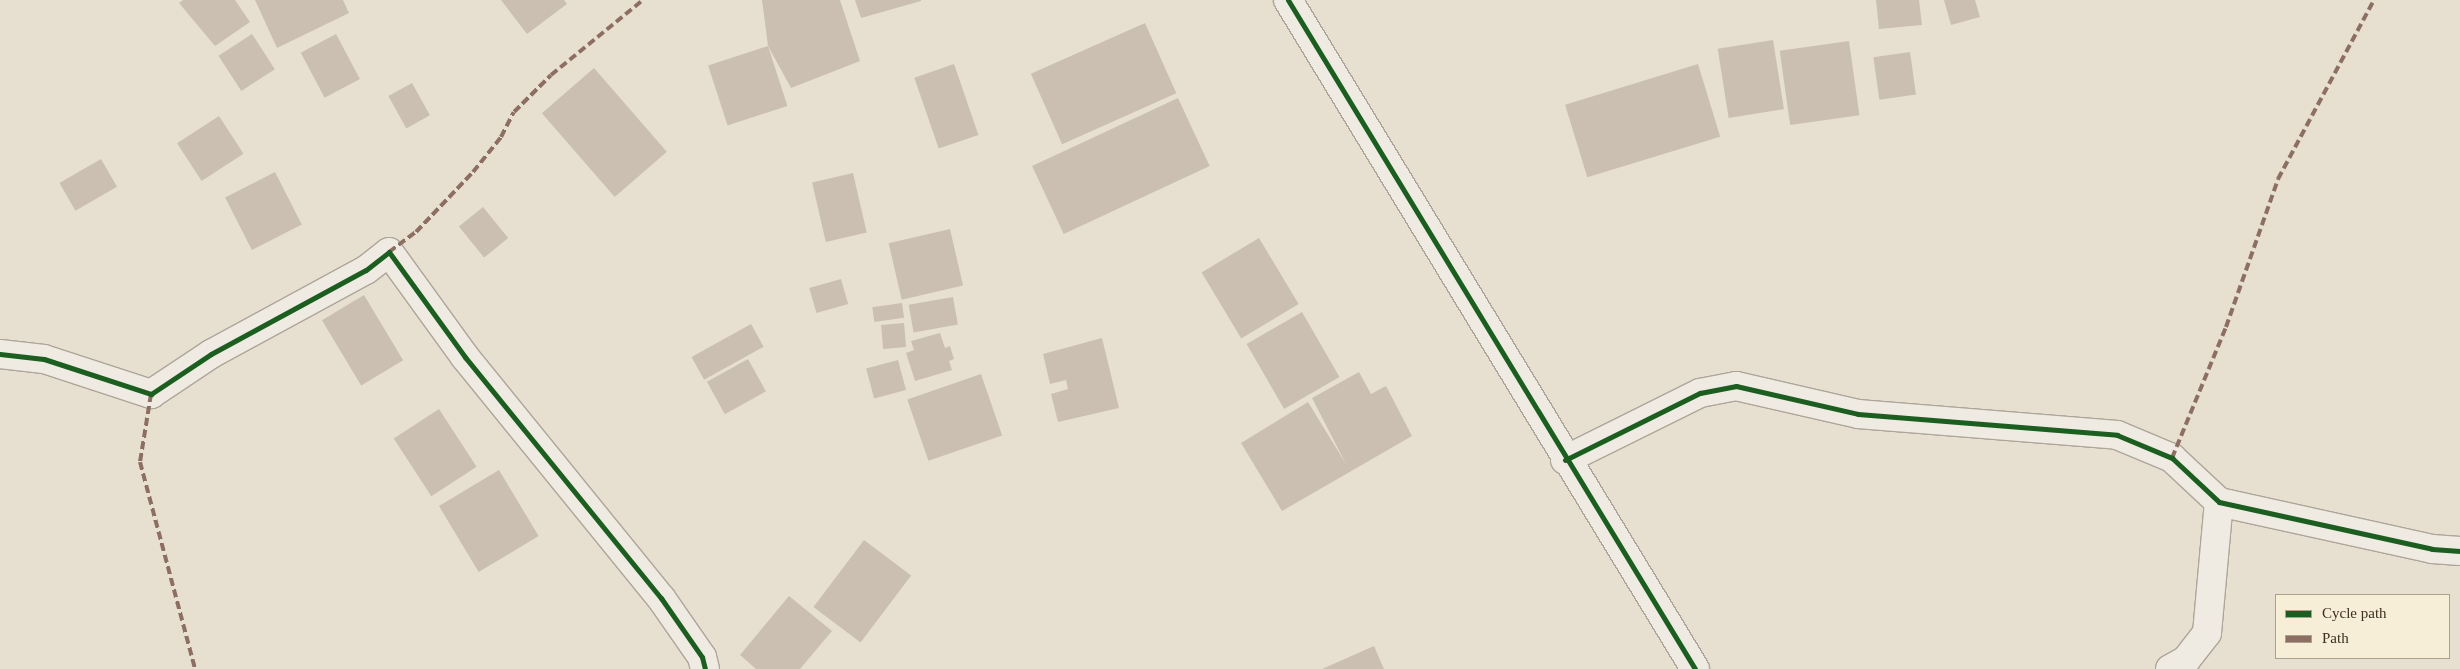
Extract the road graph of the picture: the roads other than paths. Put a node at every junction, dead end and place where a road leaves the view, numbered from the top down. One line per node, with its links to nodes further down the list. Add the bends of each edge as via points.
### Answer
1 (1288, 0): 3 (street)
2 (0, 354): 6 (street, via 44,359 151,394 211,354 366,270 389,252 465,357 661,598 702,657)
3 (1566, 460): 4 (street, via 1700,393 1736,386 1858,414 2117,435 2172,458); 7 (street)
4 (2219, 502): 5 (street, via 2422,547); 8 (street, via 2207,633 2186,660)
5 (2460, 551)
6 (705, 669)
7 (1695, 669)
8 (2170, 669)

